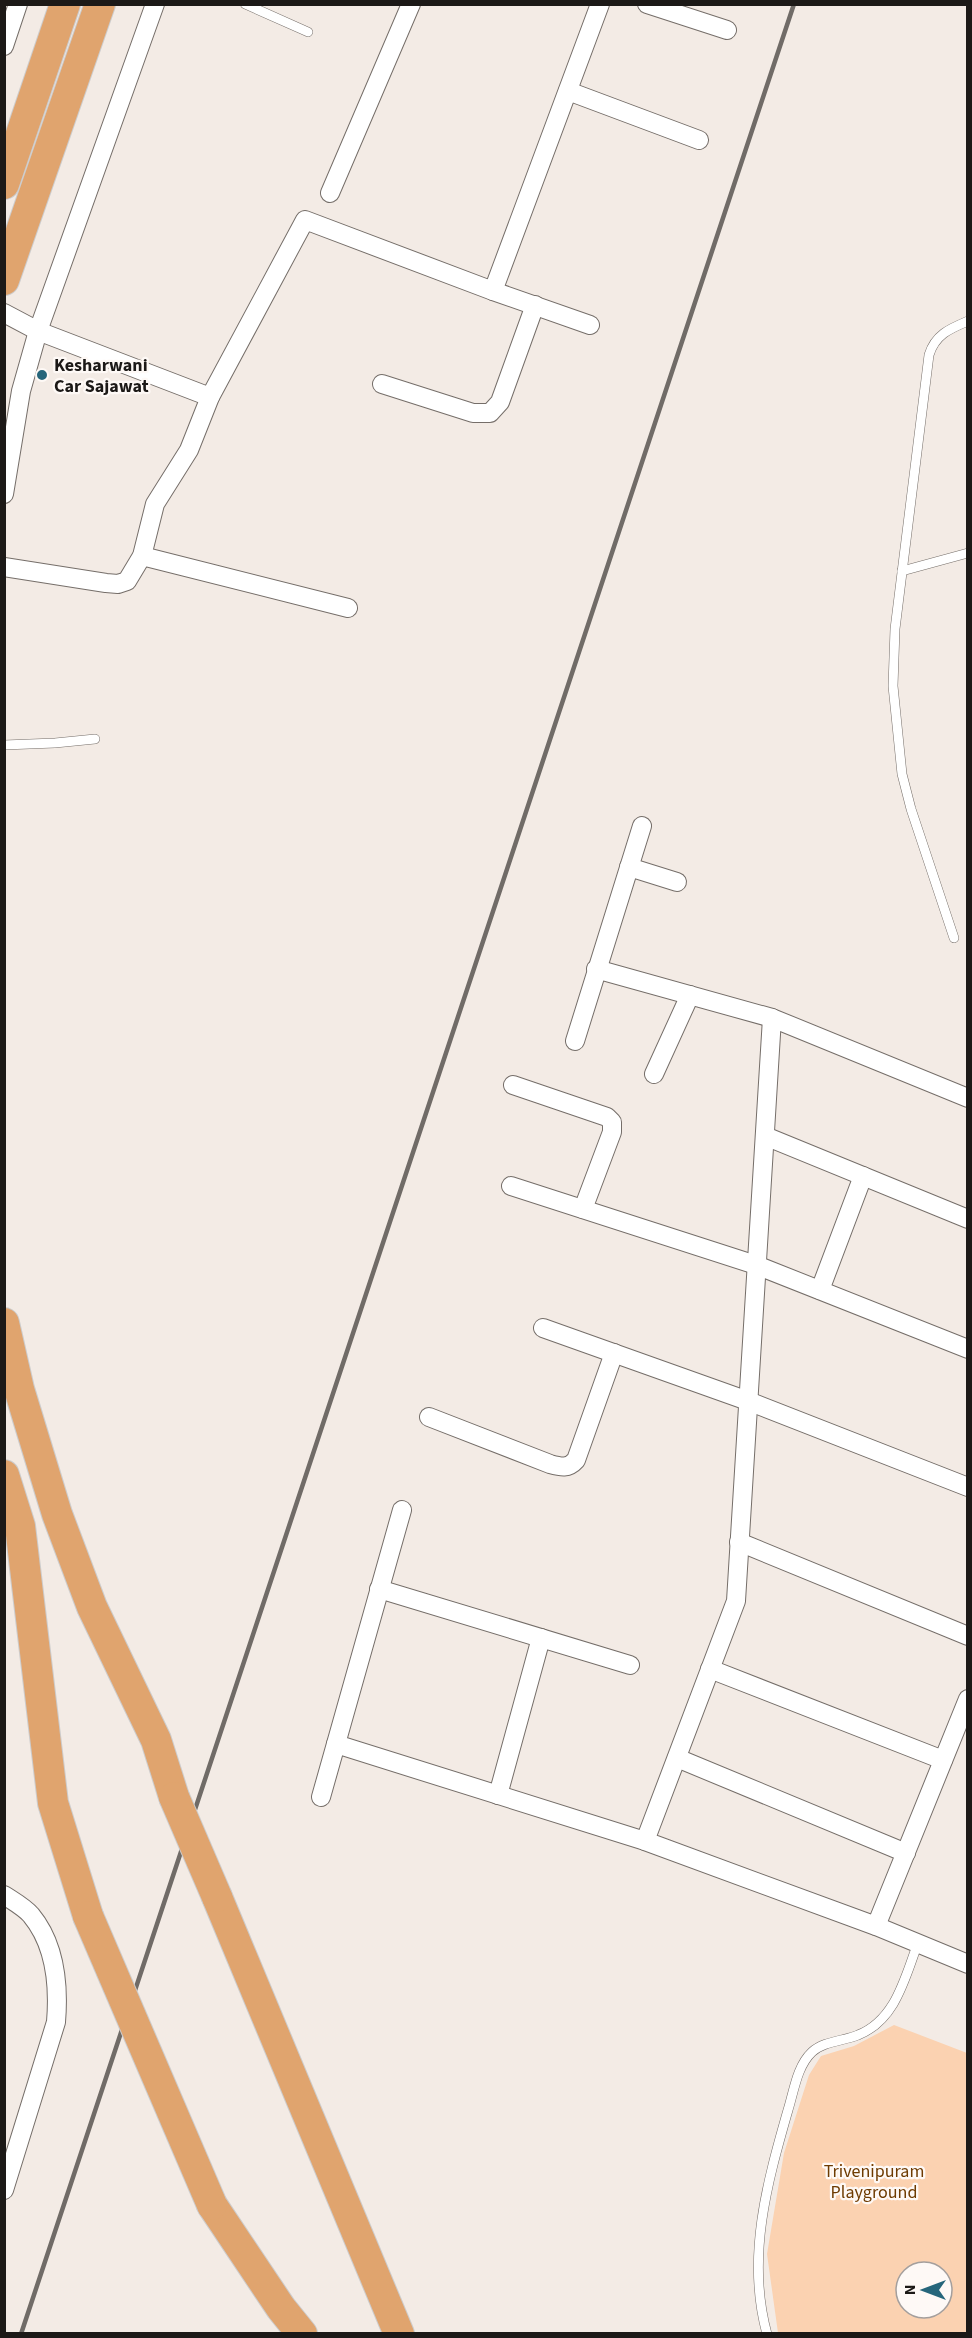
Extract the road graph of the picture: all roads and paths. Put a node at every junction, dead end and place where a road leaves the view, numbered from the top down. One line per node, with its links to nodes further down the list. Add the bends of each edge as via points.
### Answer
1 (18, 4): 11 (street)
2 (65, 4): 14 (highway)
3 (100, 4): 16 (highway)
4 (155, 4): 22 (street)
5 (244, 4): 10 (lane)
6 (411, 4): 15 (street)
7 (600, 4): 12 (street)
8 (647, 4): 9 (street)
9 (727, 30)
10 (308, 32)
11 (4, 46)
12 (568, 91): 13 (street); 17 (street)
13 (699, 140)
14 (4, 184)
15 (330, 193)
16 (4, 280)
17 (493, 291): 18 (street); 24 (street, via 305,220)
18 (535, 305): 21 (street); 23 (street, via 500,402 490,412 473,413)
19 (4, 312): 22 (street)
20 (968, 321): 29 (lane, via 936,339 929,355)
21 (590, 325)
22 (38, 331): 24 (street); 25 (street, via 21,391)
23 (382, 384)
24 (210, 398): 27 (street, via 189,450 155,504)
25 (4, 494)
26 (968, 553): 29 (lane)
27 (142, 556): 28 (street, via 127,581 118,584); 30 (street)
28 (4, 567)
29 (902, 571): 36 (lane, via 893,686 902,774)
30 (348, 608)
31 (95, 739): 32 (lane)
32 (4, 745)
33 (642, 826): 34 (street)
34 (629, 867): 35 (street); 37 (street)
35 (677, 882)
36 (954, 938)
37 (596, 969): 38 (street); 40 (street)
38 (690, 995): 39 (street); 41 (street)
39 (772, 1018): 43 (street); 44 (street)
40 (575, 1041)
41 (654, 1074)
42 (513, 1085): 47 (street, via 612,1122 612,1132)
43 (968, 1098)
44 (765, 1136): 45 (street); 49 (street)
45 (862, 1176): 48 (street); 50 (street)
46 (511, 1186): 47 (street)
47 (583, 1209): 49 (street)
48 (968, 1219)
49 (756, 1264): 50 (street); 55 (street)
50 (820, 1290): 53 (street)
51 (4, 1323): 80 (highway, bridge, via 19,1389 57,1514 92,1607 156,1740 174,1797)
52 (543, 1328): 54 (street)
53 (968, 1349)
54 (614, 1353): 55 (street); 56 (street, via 571,1466 550,1464)
55 (748, 1401): 58 (street); 60 (street)
56 (429, 1417)
57 (4, 1475): 79 (highway, bridge, via 20,1526 53,1803 87,1916 212,2205)
58 (968, 1487)
59 (402, 1510): 61 (street)
60 (740, 1542): 62 (street); 65 (street, via 736,1601)
61 (379, 1590): 63 (street); 67 (street)
62 (968, 1636)
63 (541, 1638): 64 (street); 70 (street)
64 (630, 1665)
65 (710, 1669): 68 (street); 69 (street)
66 (968, 1699): 69 (street)
67 (336, 1744): 70 (street); 71 (street)
68 (677, 1758): 72 (street); 73 (street)
69 (943, 1760): 73 (street)
70 (498, 1795): 72 (street)
71 (321, 1797)
72 (645, 1841): 75 (street)
73 (906, 1853): 75 (street)
74 (4, 1895): 78 (street, via 30,1914 45,1935 58,1995 56,2022)
75 (876, 1926): 76 (street)
76 (918, 1943): 77 (street); 81 (lane, via 901,1988 883,2020 859,2035 813,2050 802,2064 762,2212 758,2262)
77 (968, 1964)
78 (4, 2190)
79 (302, 2334)
80 (399, 2334)
81 (767, 2334)

